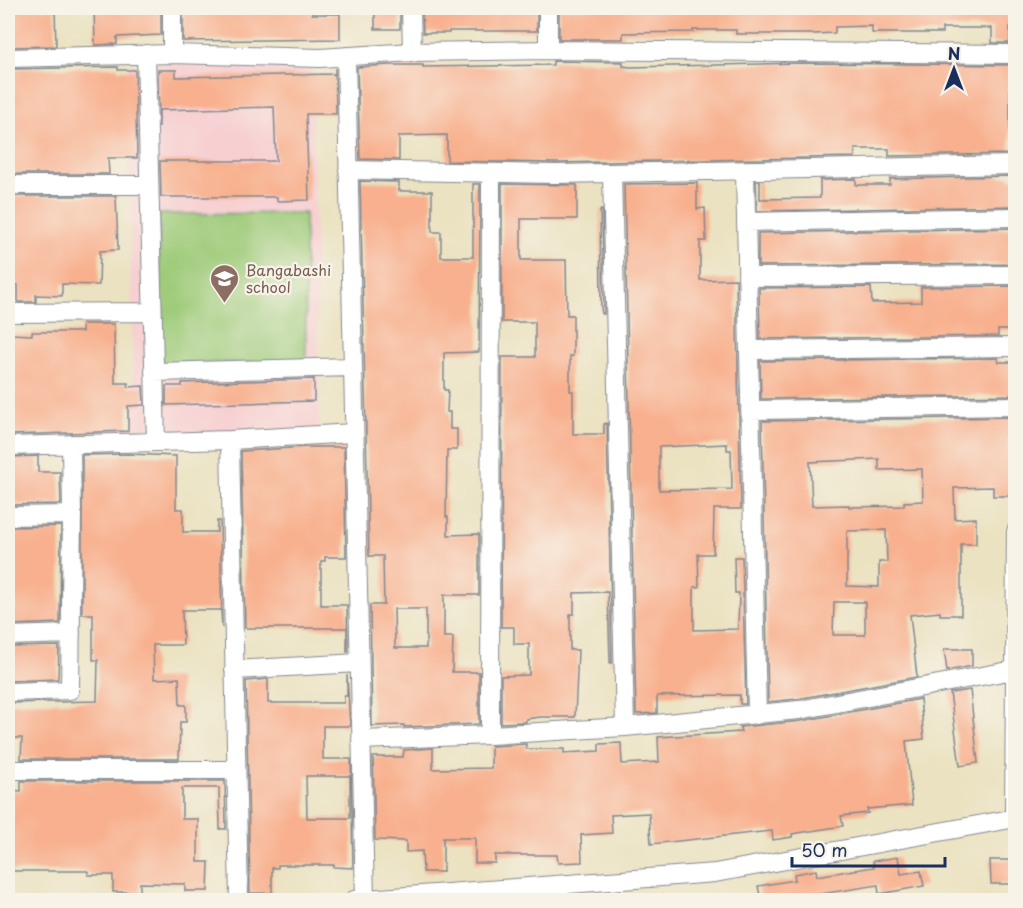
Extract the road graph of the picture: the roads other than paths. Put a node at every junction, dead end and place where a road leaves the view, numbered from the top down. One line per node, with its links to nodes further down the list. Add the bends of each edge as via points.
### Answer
1 (172, 8): 7 (street)
2 (411, 8): 5 (street)
3 (548, 8): 4 (street)
4 (548, 50): 5 (street); 8 (street)
5 (412, 52): 9 (street)
6 (146, 54): 7 (street); 10 (street); 17 (street)
7 (172, 54): 9 (street)
8 (1016, 54)
9 (346, 56): 12 (street)
10 (8, 58)
11 (1016, 165): 13 (street)
12 (348, 170): 15 (street); 26 (street)
13 (745, 171): 14 (street); 19 (street)
14 (612, 173): 15 (street); 45 (street)
15 (491, 174): 46 (street)
16 (8, 185): 17 (street)
17 (149, 185): 22 (street)
18 (1016, 218): 19 (street)
19 (746, 222): 21 (street)
20 (1016, 275): 21 (street)
21 (747, 277): 25 (street)
22 (152, 312): 23 (street); 27 (street)
23 (8, 313)
24 (1016, 347): 25 (street)
25 (749, 350): 29 (street)
26 (353, 367): 27 (street); 30 (street)
27 (154, 372): 32 (street)
28 (1016, 406): 29 (street)
29 (750, 410): 44 (street)
30 (354, 433): 31 (street); 40 (street)
31 (230, 440): 32 (street); 41 (street)
32 (156, 442): 33 (street)
33 (71, 444): 34 (street); 35 (street)
34 (8, 446)
35 (72, 515): 36 (street); 38 (street)
36 (8, 516)
37 (1016, 531): 42 (street)
38 (71, 634): 39 (street); 43 (street, via 70,690)
39 (8, 636)
40 (359, 663): 41 (street); 47 (street)
41 (234, 670): 49 (street)
42 (1014, 670): 44 (street); 50 (street)
43 (8, 692)
44 (757, 715): 45 (street)
45 (625, 727): 46 (street)
46 (490, 735): 47 (street)
47 (361, 740): 53 (street)
48 (8, 770): 49 (street)
49 (236, 770): 52 (street)
50 (1015, 819): 51 (street, via 715,873)
51 (569, 893): 53 (street)
52 (239, 900)
53 (359, 900)

